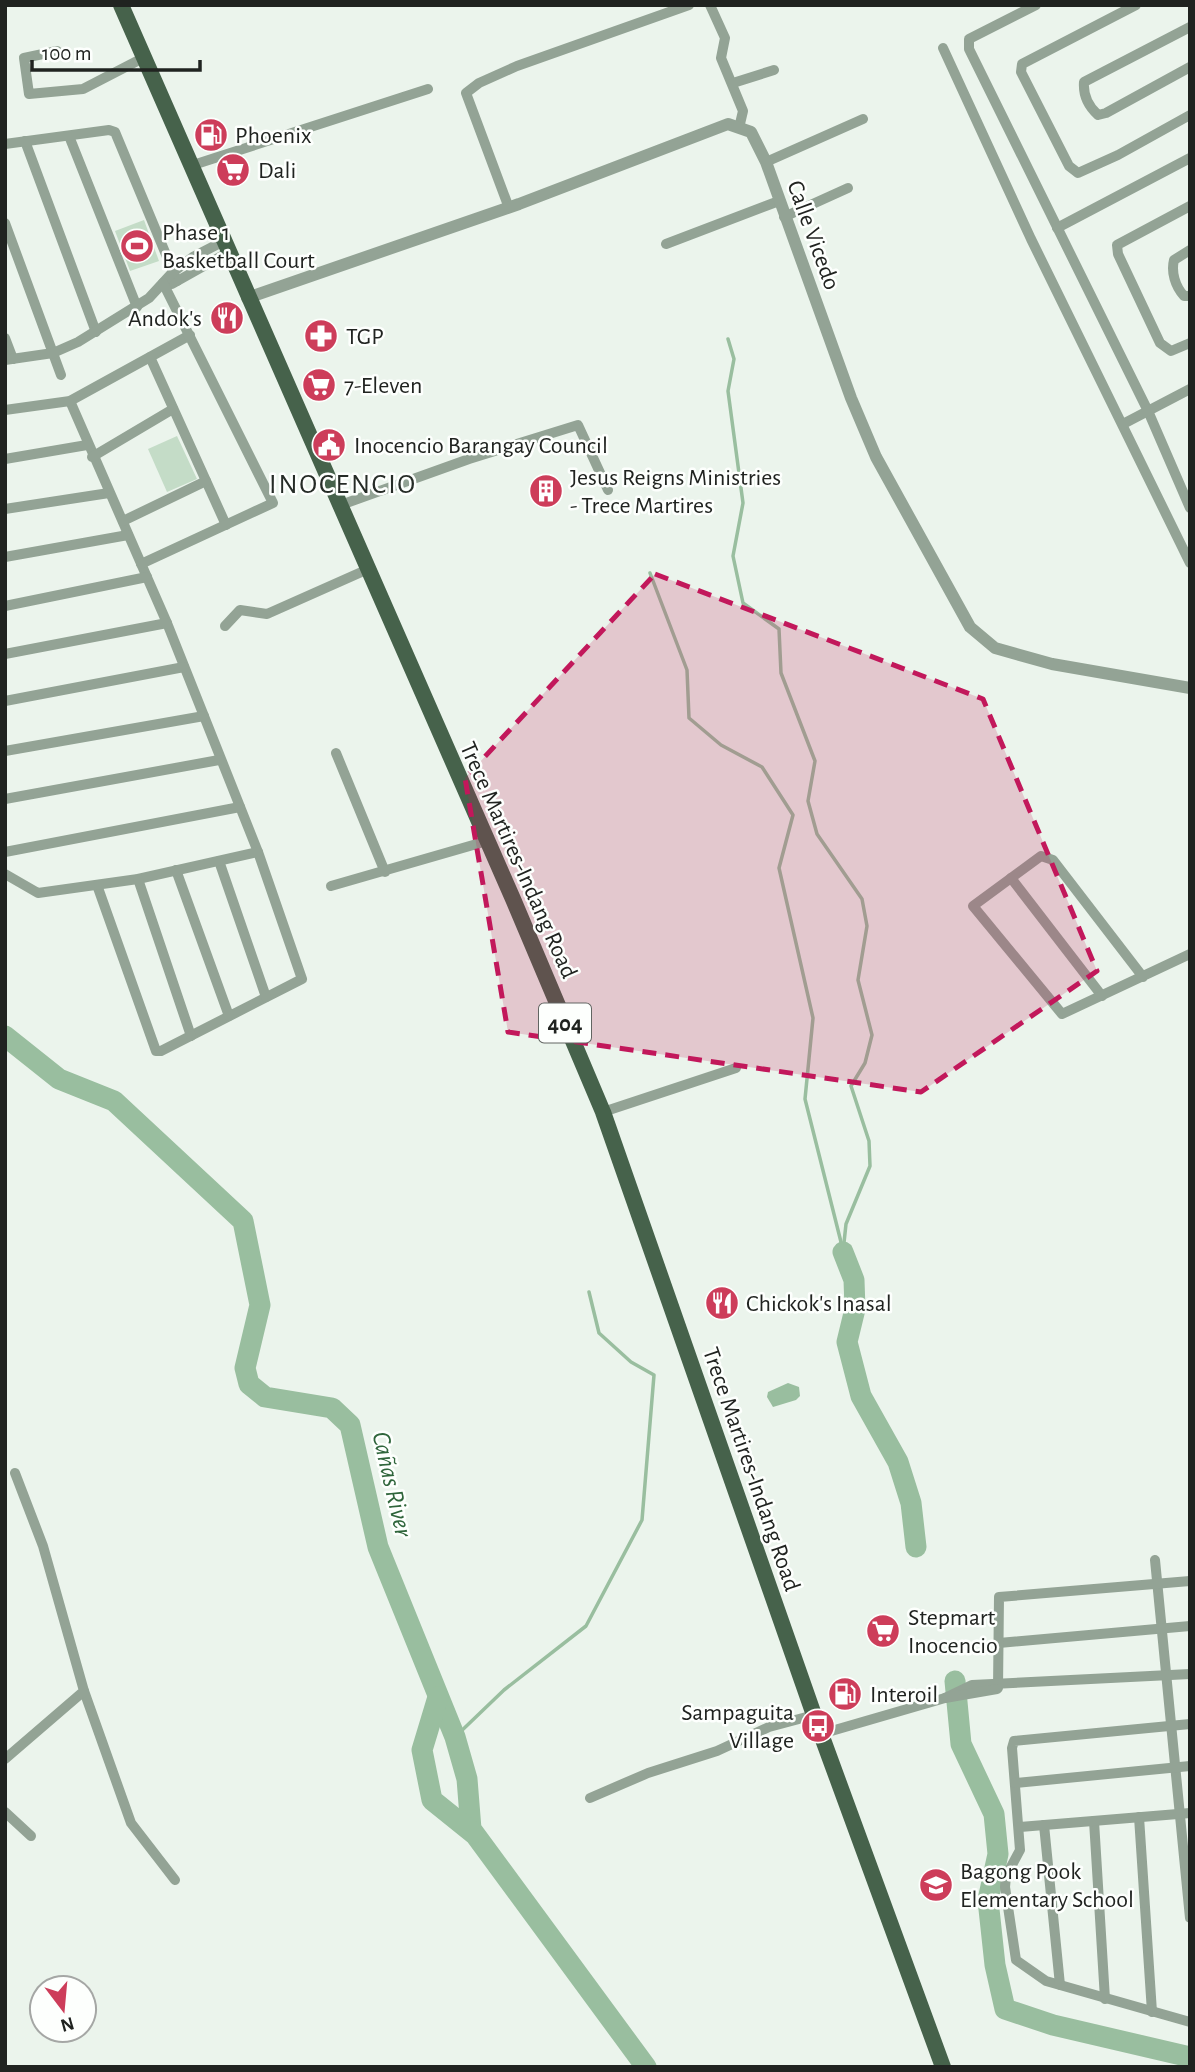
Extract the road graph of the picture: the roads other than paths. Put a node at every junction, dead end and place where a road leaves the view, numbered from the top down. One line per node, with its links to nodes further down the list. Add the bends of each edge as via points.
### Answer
1 (121, 5): 9 (main road, Trece Martires-Indang Road / 404)
2 (689, 5): 26 (street, via 517,66 466,93)
3 (710, 5): 12 (street, via 724,38 720,58)
4 (1036, 5): 29 (street, via 969,39 969,50)
5 (1136, 5): 14 (street, via 1022,64 1021,72 1069,166 1078,173)
6 (1190, 27): 10 (street, via 1084,82 1083,91 1098,115)
7 (943, 48): 51 (street)
8 (57, 51): 9 (street, via 24,58 29,94 83,89)
9 (143, 58): 22 (main road, Trece Martires-Indang Road / 404)
10 (1190, 67)
11 (774, 70): 12 (street)
12 (733, 83): 16 (street, via 743,111)
13 (428, 89): 22 (street)
14 (1190, 115)
15 (863, 119): 21 (street)
16 (739, 128): 21 (street, Calle Vicedo, via 751,132); 26 (street, via 728,124)
17 (69, 136): 18 (street); 33 (street, via 115,132); 37 (street)
18 (24, 141): 19 (street); 38 (street)
19 (5, 144)
20 (1190, 158): 29 (street)
21 (766, 162): 24 (street, Calle Vicedo)
22 (190, 166): 31 (main road, Trece Martires-Indang Road / 404)
23 (848, 188): 27 (street)
24 (779, 201): 27 (street, Calle Vicedo); 30 (street)
25 (1190, 206): 41 (street, via 1117,245 1160,343 1171,351)
26 (509, 208): 36 (street)
27 (785, 217): 74 (street, Calle Vicedo, via 876,457 970,627 995,648 1052,664)
28 (5, 223): 42 (street)
29 (1057, 228): 50 (street)
30 (666, 244)
31 (225, 248): 33 (street); 33 (street, via 193,257); 36 (main road, Trece Martires-Indang Road / 404)
32 (1190, 250): 35 (street, via 1174,260 1172,268 1178,290)
33 (175, 277): 34 (street)
34 (162, 288): 37 (street); 39 (street)
35 (1190, 296)
36 (247, 298): 58 (main road, Trece Martires-Indang Road / 404)
37 (137, 307): 38 (street)
38 (96, 332): 42 (street)
39 (190, 335): 43 (street); 62 (street, via 273,503)
40 (5, 338): 44 (street)
41 (1190, 343)
42 (53, 353): 44 (street); 45 (street)
43 (150, 357): 47 (street); 48 (street)
44 (9, 359)
45 (61, 375)
46 (1190, 389): 50 (street)
47 (70, 401): 49 (street); 52 (street)
48 (173, 409): 53 (street); 55 (street)
49 (5, 410)
50 (1148, 411): 51 (street); 59 (street)
51 (1123, 424): 64 (street)
52 (88, 445): 53 (street); 54 (street)
53 (92, 457): 57 (street)
54 (5, 459)
55 (206, 481): 61 (street); 62 (street)
56 (608, 490): 58 (street, via 578,425)
57 (109, 493): 60 (street); 61 (street)
58 (338, 506): 67 (main road, Trece Martires-Indang Road / 404)
59 (1190, 508)
60 (5, 509)
61 (123, 521): 63 (street)
62 (226, 525): 66 (street)
63 (128, 535): 65 (street); 66 (street)
64 (1188, 555)
65 (5, 557)
66 (141, 564): 68 (street)
67 (366, 570): 71 (street, via 267,614 240,610); 82 (main road, Trece Martires-Indang Road / 404)
68 (147, 577): 69 (street); 70 (street)
69 (5, 606)
70 (167, 623): 72 (street); 73 (street)
71 (225, 626)
72 (5, 654)
73 (184, 667): 75 (street); 76 (street)
74 (1190, 688)
75 (5, 701)
76 (204, 716): 77 (street); 79 (street)
77 (5, 751)
78 (336, 753): 87 (street)
79 (219, 760): 80 (street); 81 (street)
80 (5, 799)
81 (240, 807): 83 (street); 84 (street)
82 (487, 841): 87 (street); 100 (main road, Trece Martires-Indang Road / 404)
83 (5, 852)
84 (258, 852): 85 (street); 96 (street, via 302,973 298,982)
85 (219, 861): 86 (street); 96 (street)
86 (176, 870): 90 (street); 97 (street)
87 (386, 872): 92 (street)
88 (5, 874): 91 (street, via 38,892)
89 (1011, 878): 94 (street, via 1041,856 1053,860); 95 (street); 95 (street, via 973,906 1062,1014)
90 (138, 879): 91 (street); 98 (street)
91 (97, 886): 98 (street, via 153,1046 161,1051)
92 (331, 886)
93 (1190, 954): 94 (street)
94 (1143, 977): 95 (street)
95 (1102, 996)
96 (266, 997): 97 (street)
97 (229, 1016): 98 (street)
98 (191, 1036)
99 (736, 1068): 100 (street)
100 (603, 1112): 112 (main road, Trece Martires-Indang Road / 404)
101 (15, 1473): 111 (street, via 43,1546)
102 (1155, 1560): 104 (street)
103 (1190, 1581): 104 (street)
104 (1157, 1584): 106 (street); 107 (street, via 999,1597)
105 (1190, 1626): 106 (street)
106 (1161, 1628): 107 (street); 109 (street)
107 (999, 1643): 110 (street)
108 (1190, 1674): 109 (street)
109 (1166, 1676): 110 (street); 114 (street)
110 (998, 1686): 115 (street)
111 (84, 1691): 116 (street); 128 (street, via 131,1823)
112 (814, 1715): 115 (main road, Trece Martires-Indang Road / 404); 120 (street, via 769,1727)
113 (1190, 1724): 114 (street)
114 (1170, 1725): 118 (street); 119 (street, via 1014,1741)
115 (821, 1734): 134 (main road, Trece Martires-Indang Road / 404)
116 (5, 1759)
117 (1190, 1766): 118 (street)
118 (1174, 1767): 119 (street); 122 (street)
119 (1015, 1783): 126 (street)
120 (590, 1798)
121 (5, 1812): 127 (street)
122 (1184, 1813): 123 (street); 129 (street)
123 (1139, 1817): 124 (street); 132 (street)
124 (1094, 1821): 125 (street); 131 (street)
125 (1044, 1825): 126 (street); 130 (street)
126 (1020, 1827): 130 (street, via 1020,1850 1005,1887 1016,1960)
127 (31, 1836)
128 (175, 1880)
129 (1190, 1918)
130 (1060, 1985): 131 (street)
131 (1105, 1999): 132 (street)
132 (1152, 2012): 133 (street)
133 (1190, 2022)
134 (943, 2067)

